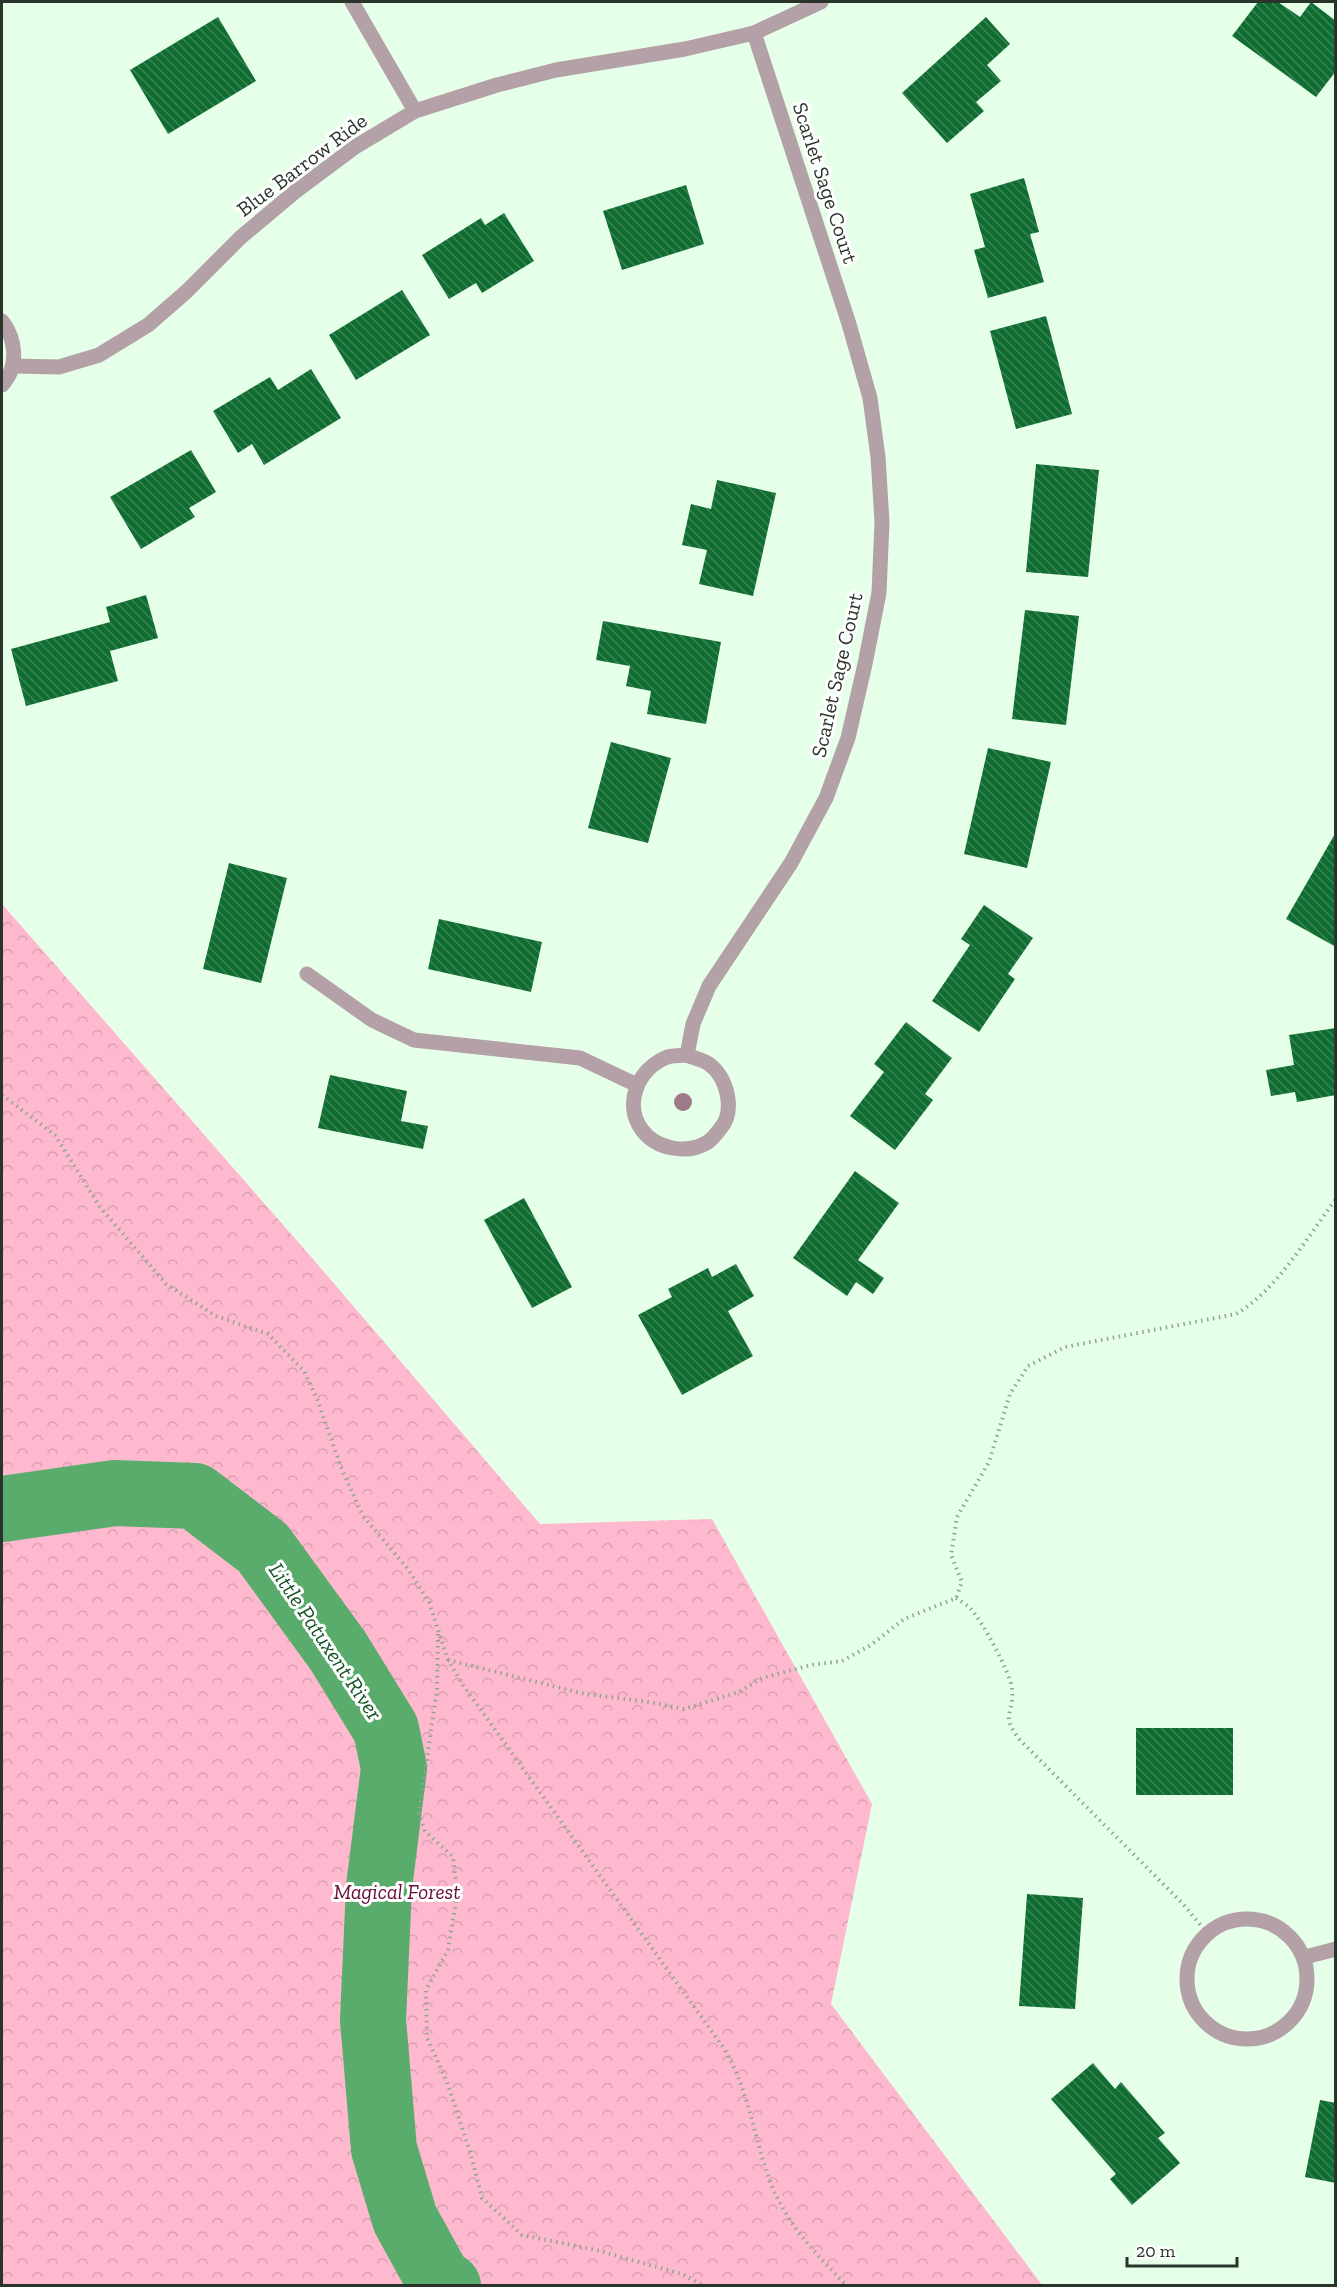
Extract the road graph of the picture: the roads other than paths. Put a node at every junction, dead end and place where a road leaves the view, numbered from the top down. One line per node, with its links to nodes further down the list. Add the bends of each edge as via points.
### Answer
1 (352, 2): 4 (street)
2 (821, 2): 3 (street, Blue Barrow Ride)
3 (754, 33): 4 (street, Blue Barrow Ride, via 685,49 556,70); 9 (street, Scarlet Sage Court, via 870,398 882,522 879,593 848,738 826,798 791,863 709,986 693,1024)
4 (415, 111): 6 (street, Blue Barrow Ride, via 355,147 296,191 148,325 89,358 59,367)
5 (2, 321): 6 (street, via 14,343)
6 (13, 366): 7 (street)
7 (2, 385)
8 (307, 974): 10 (street, via 372,1020 414,1040 580,1058)
9 (687, 1055): 10 (street, via 667,1057 650,1067); 10 (street, via 709,1064 724,1083 729,1104 723,1126 708,1142 680,1150 655,1143 641,1129 633,1105)
10 (637, 1085)
11 (1335, 1949): 12 (street)
12 (1305, 1957): 12 (street, via 1291,1935 1271,1922 1240,1918 1207,1933 1193,1950 1186,1977 1191,2002 1208,2025 1233,2038 1259,2039 1282,2028 1300,2010 1308,1987)

